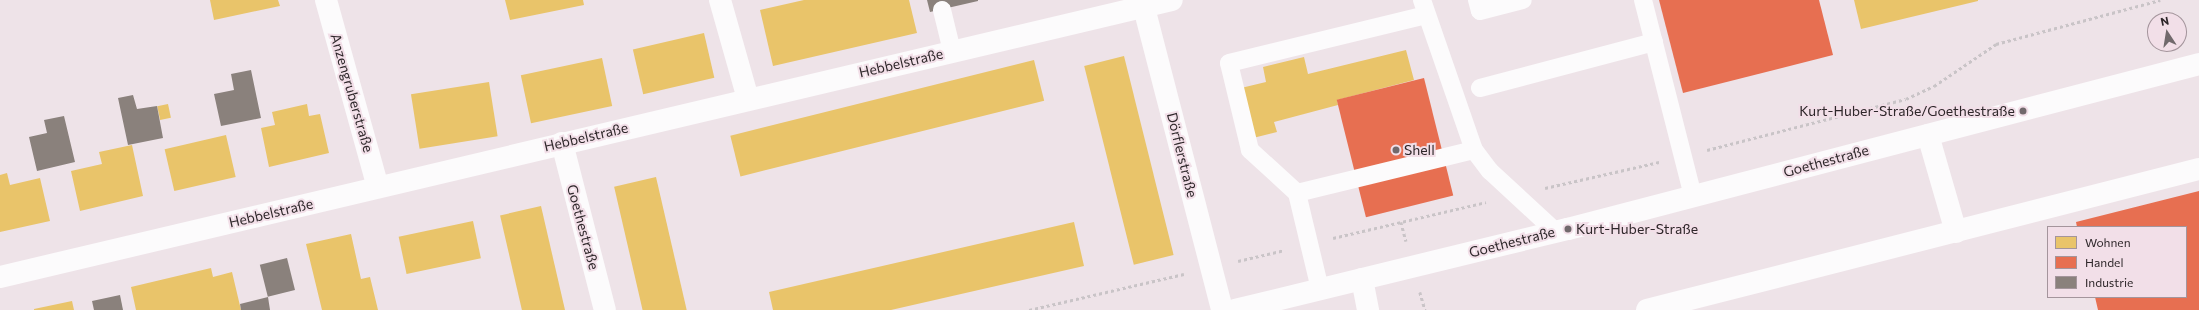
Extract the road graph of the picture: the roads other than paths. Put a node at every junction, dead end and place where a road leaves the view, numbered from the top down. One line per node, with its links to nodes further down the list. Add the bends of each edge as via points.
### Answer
1 (326, 0): 19 (street, Anzengruberstraße)
2 (720, 0): 14 (street)
3 (1172, 0): 7 (street, Hebbelstraße)
4 (1476, 0): 5 (lane, via 1480,11)
5 (1522, 0)
6 (1643, 0): 10 (lane)
7 (1143, 3): 11 (street, Hebbelstraße); 28 (street, Dörflerstraße)
8 (1424, 7): 17 (lane); 20 (lane, via 1229,63 1250,150)
9 (942, 10): 11 (lane)
10 (1654, 42): 13 (lane); 21 (lane)
11 (952, 51): 14 (street, Hebbelstraße)
12 (2199, 64): 15 (street, Goethestraße)
13 (1480, 88)
14 (748, 99): 16 (street, Hebbelstraße)
15 (1928, 135): 21 (street, Goethestraße); 23 (street)
16 (562, 143): 19 (street, Hebbelstraße); 27 (street, Goethestraße)
17 (1474, 150): 20 (lane); 22 (lane, via 1514,195)
18 (2199, 169): 23 (street)
19 (378, 187): 24 (street, Hebbelstraße)
20 (1297, 192): 26 (lane)
21 (1693, 196): 22 (street, Goethestraße)
22 (1556, 232): 25 (street, Goethestraße)
23 (1956, 232): 31 (street)
24 (0, 277)
25 (1362, 279): 26 (street, Goethestraße); 30 (street)
26 (1320, 289): 29 (street, Goethestraße)
27 (605, 310)
28 (1222, 310)
29 (1235, 310)
30 (1368, 310)
31 (1648, 310)

